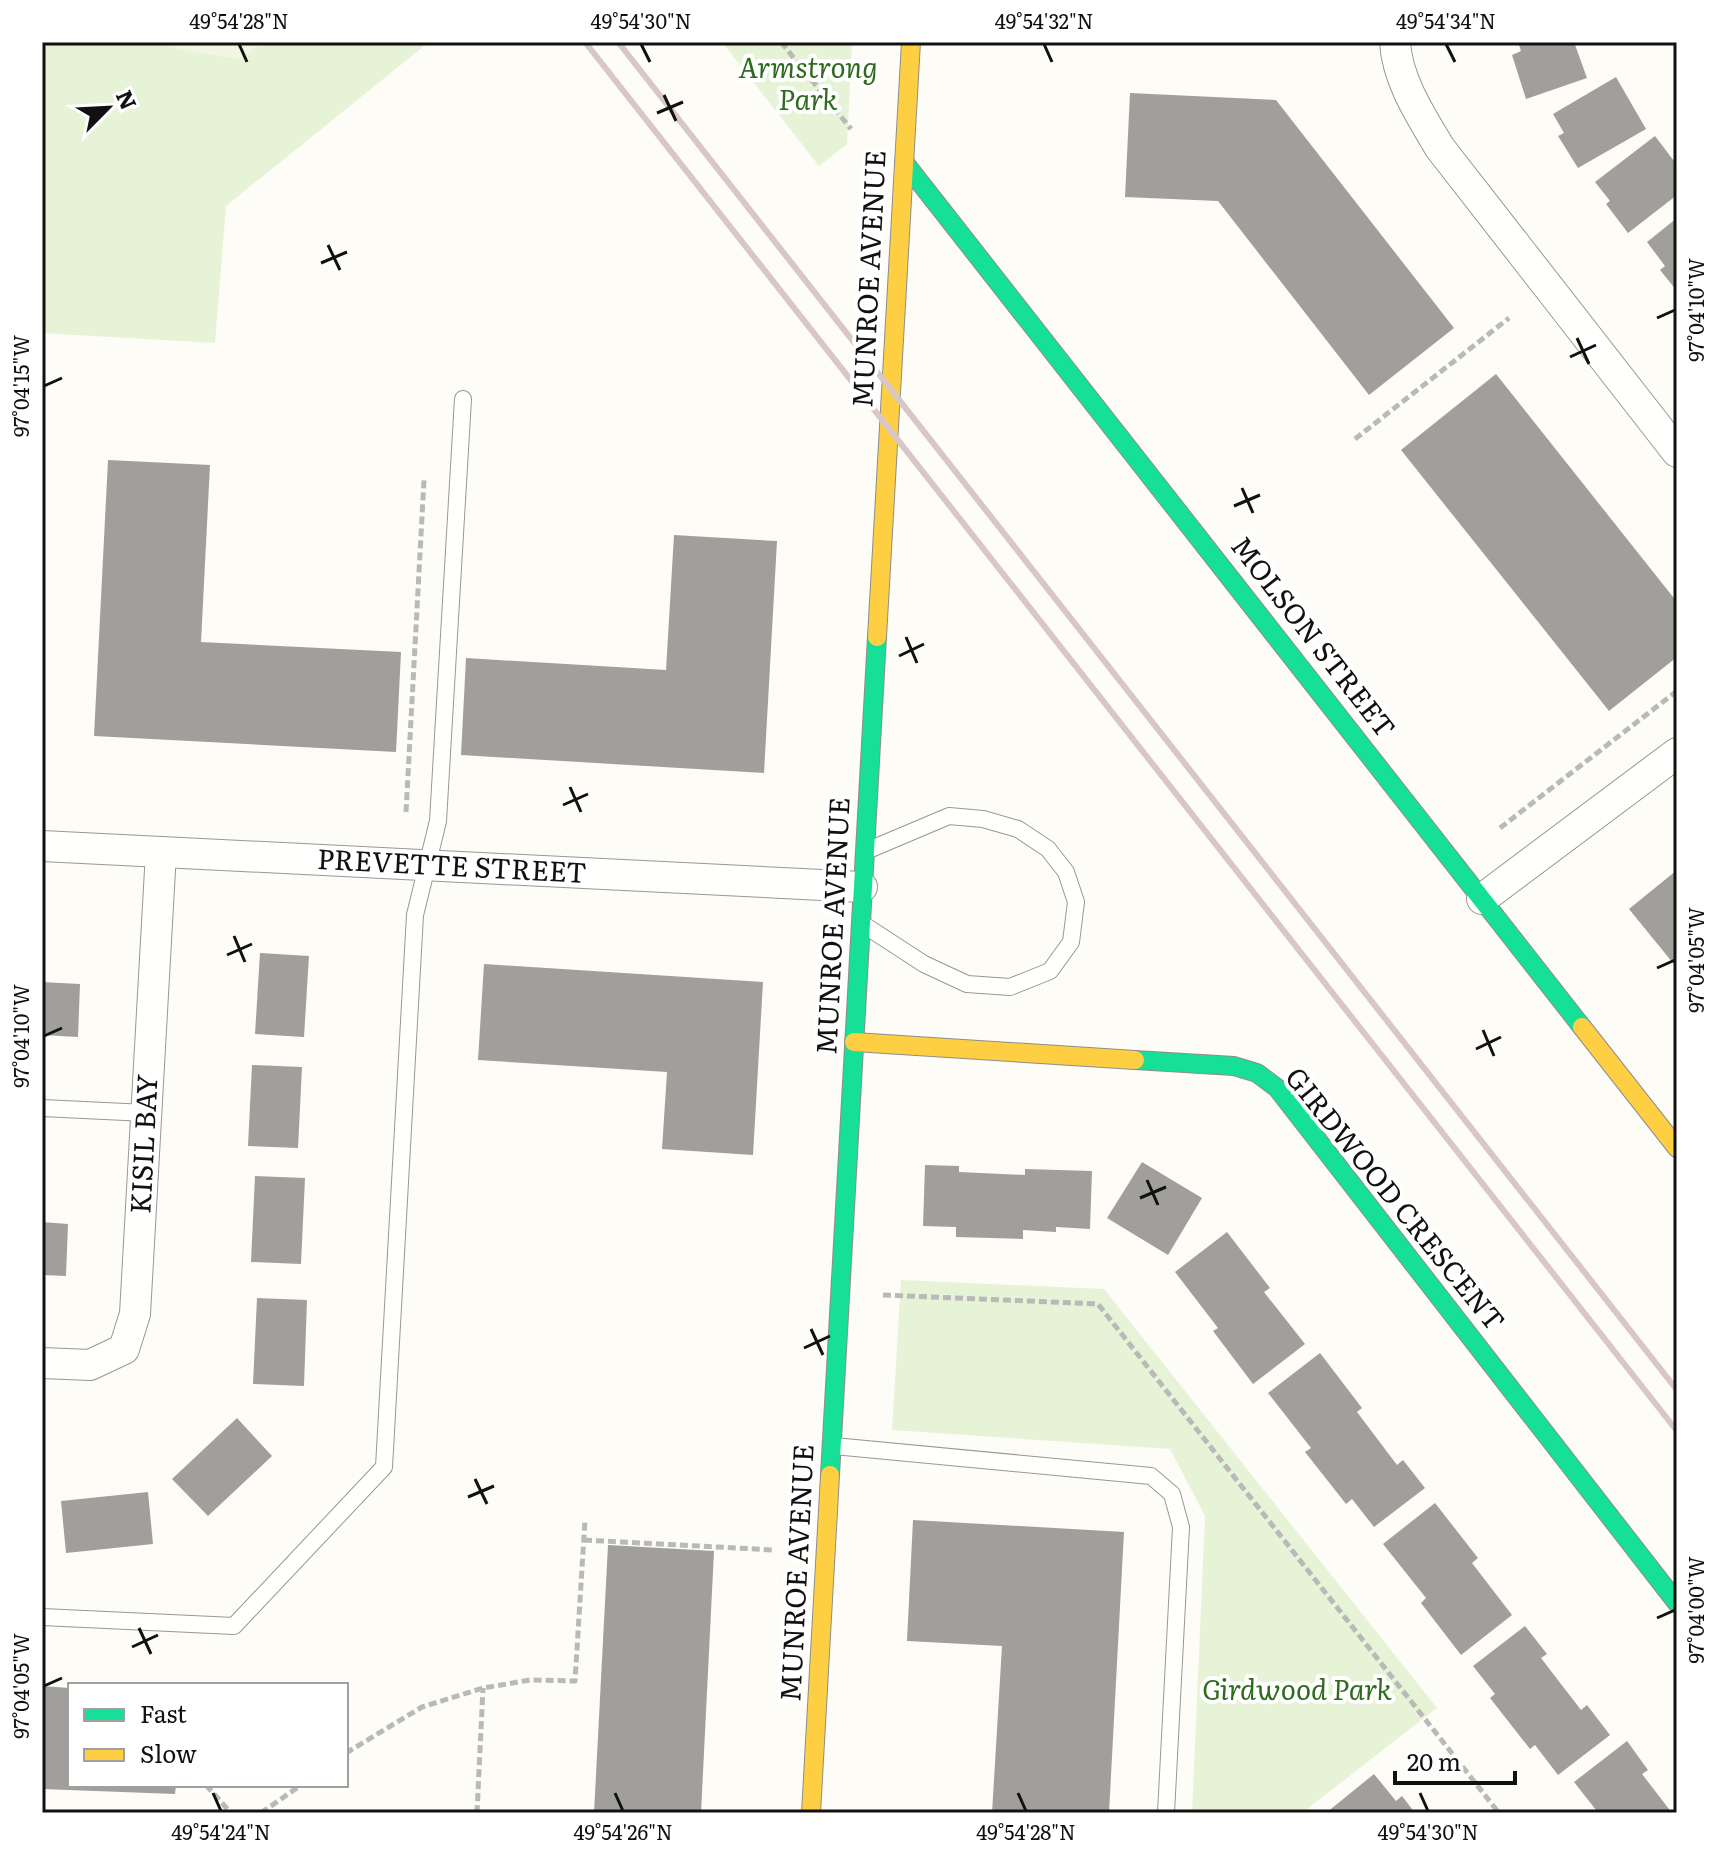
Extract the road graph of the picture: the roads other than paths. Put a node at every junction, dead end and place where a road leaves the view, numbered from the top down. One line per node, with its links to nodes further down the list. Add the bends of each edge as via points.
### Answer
1 (911, 42): 3 (street, MUNROE AVENUE)
2 (1395, 42): 5 (street, via 1412,100 1440,148)
3 (904, 162): 8 (street, MUNROE AVENUE); 12 (street, MOLSON STREET)
4 (463, 399): 10 (lane, via 438,821)
5 (1677, 452)
6 (1677, 753): 12 (street)
7 (42, 846): 9 (street, PREVETTE STREET)
8 (865, 851): 11 (street, MUNROE AVENUE); 13 (lane, via 949,816 983,819 1018,829 1048,849 1066,872 1076,902 1071,942 1050,971 1010,987 967,984 924,964)
9 (161, 852): 10 (street, PREVETTE STREET); 16 (street, KISIL BAY)
10 (428, 865): 11 (street, PREVETTE STREET); 21 (lane, via 415,915 384,1467 234,1626)
11 (862, 887): 13 (street, MUNROE AVENUE)
12 (1482, 899): 17 (street, MOLSON STREET)
13 (860, 922): 14 (street, MUNROE AVENUE)
14 (854, 1042): 19 (street, MUNROE AVENUE); 20 (street, GIRDWOOD CRESCENT, via 1234,1066 1257,1073 1277,1088)
15 (42, 1108): 16 (lane)
16 (146, 1113): 18 (street, KISIL BAY, via 135,1314 124,1349 90,1365)
17 (1677, 1148)
18 (42, 1363)
19 (832, 1446): 22 (street, MUNROE AVENUE); 23 (lane, via 1151,1476 1172,1494 1181,1527)
20 (1677, 1603)
21 (42, 1617)
22 (811, 1813)
23 (1166, 1813)

